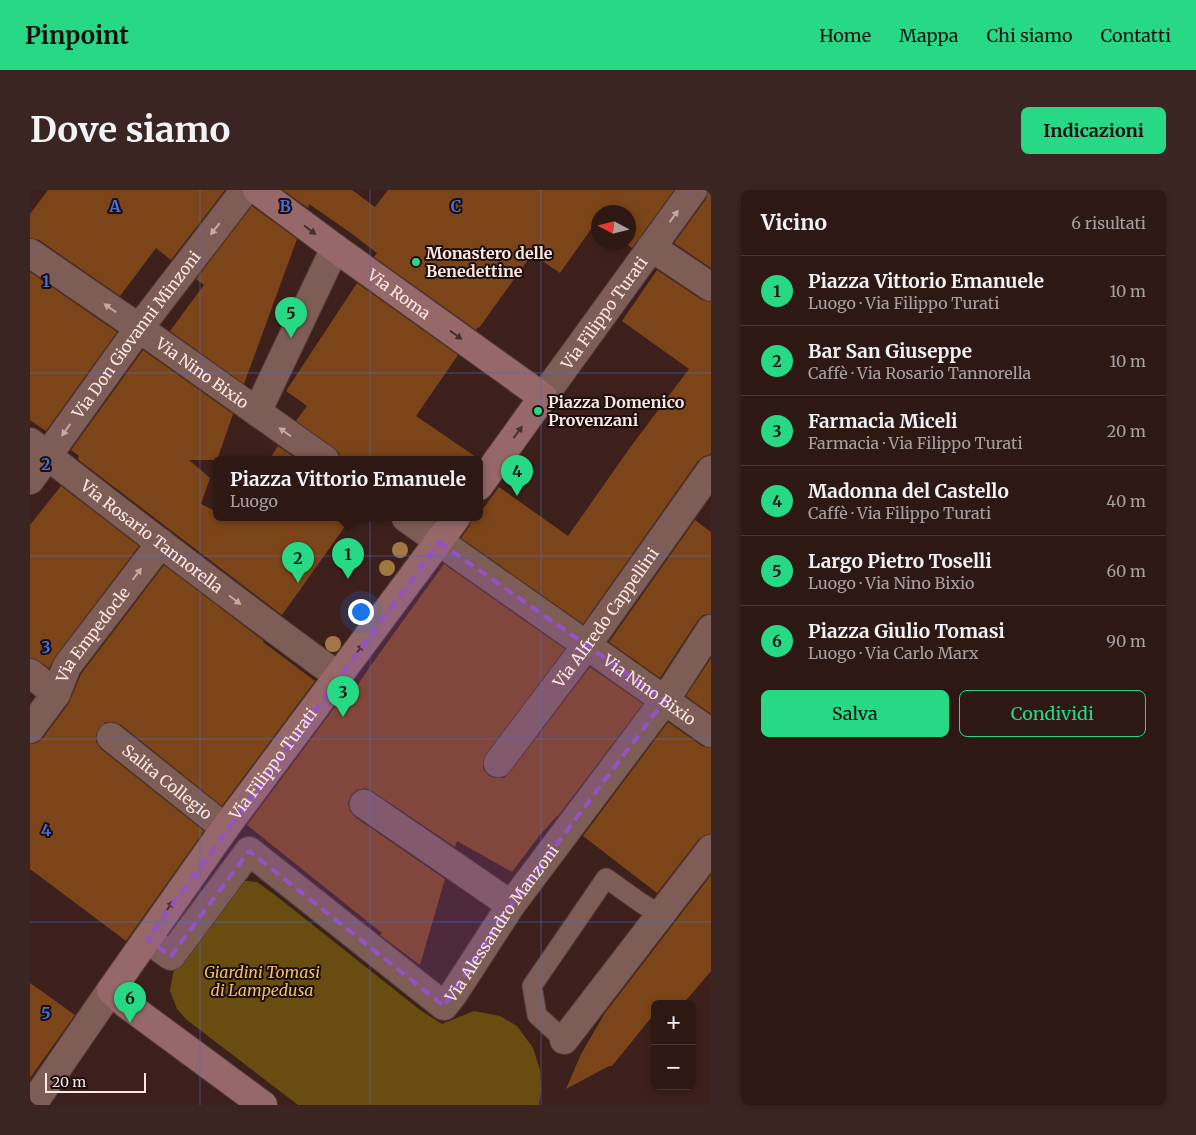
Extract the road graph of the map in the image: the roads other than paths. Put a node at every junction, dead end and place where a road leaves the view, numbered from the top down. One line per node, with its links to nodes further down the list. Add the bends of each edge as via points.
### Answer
1 (245, 190): 8 (street, Via Don Giovanni Minzoni, one-way to 8)
2 (257, 190): 5 (main road, Via Roma, one-way to 5)
3 (693, 190): 4 (street, Via Filippo Turati, one-way to 3)
4 (651, 247): 7 (street); 9 (street, Via Filippo Turati)
5 (335, 248): 9 (main road, Via Roma, one-way to 9); 10 (street)
6 (30, 253): 8 (street, Via Nino Bixio, one-way to 6)
7 (711, 287)
8 (139, 328): 10 (street, Via Nino Bixio); 11 (street, Via Don Giovanni Minzoni, one-way to 11)
9 (543, 397): 15 (main road, Via Filippo Turati, one-way to 9)
10 (257, 412): 12 (street, Via Nino Bixio, one-way to 10)
11 (39, 449): 14 (street, Via Don Giovanni Minzoni); 19 (street, Via Rosario Tannorella)
12 (319, 456)
13 (711, 470): 21 (street, Via Alfredo Cappellini)
14 (30, 480)
15 (483, 480)
16 (410, 521): 18 (street, Via Nino Bixio)
17 (454, 521): 18 (main road, Via Filippo Turati)
18 (439, 542): 21 (street, Via Nino Bixio); 23 (main road, Via Filippo Turati, one-way to 18)
19 (161, 543): 23 (street, Via Rosario Tannorella, one-way to 23); 24 (street, Via Empedocle, one-way to 19, via 67,666)
20 (711, 629): 25 (street, Via Alessandro Manzoni)
21 (587, 645): 25 (street, Via Nino Bixio); 29 (street, Via Alfredo Cappellini)
22 (30, 673): 24 (street)
23 (338, 676): 31 (main road, Via Filippo Turati)
24 (56, 694): 26 (street, Via Empedocle)
25 (664, 700): 27 (street, Via Nino Bixio); 33 (street, Via Alessandro Manzoni)
26 (30, 729)
27 (711, 733)
28 (111, 737): 31 (street, Salita Collegio)
29 (498, 763)
30 (364, 804): 33 (street)
31 (225, 828): 35 (main road, Via Filippo Turati, one-way to 31)
32 (711, 849): 34 (street)
33 (511, 905): 35 (street, Via Alessandro Manzoni, via 444,1006 249,851 171,956)
34 (661, 915): 37 (street); 37 (lane, via 606,878 532,986 537,1014)
35 (147, 939): 36 (main road, Via Filippo Turati)
36 (111, 990): 38 (street); 39 (main road)
37 (564, 1040)
38 (39, 1098)
39 (263, 1105)

